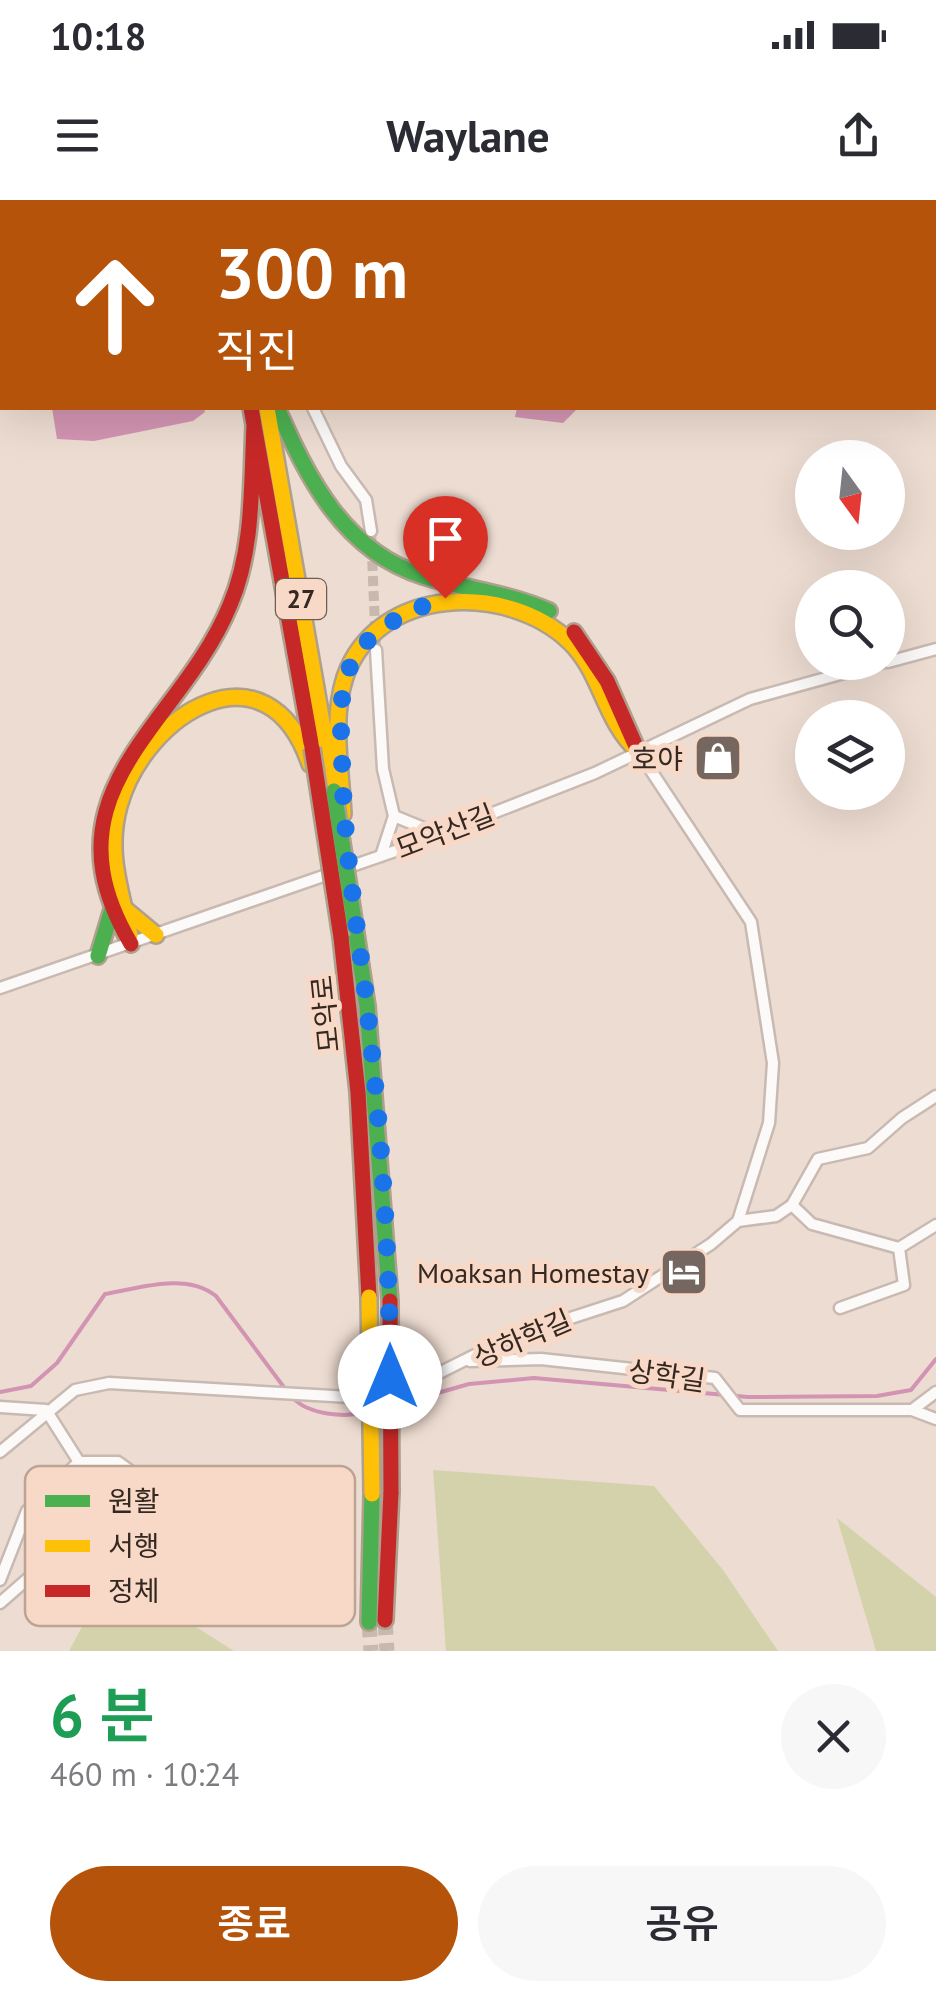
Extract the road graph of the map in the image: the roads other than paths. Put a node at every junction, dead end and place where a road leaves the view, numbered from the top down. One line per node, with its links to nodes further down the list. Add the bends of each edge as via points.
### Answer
1 (251, 410): 5 (main road, 모악로 / 27)
2 (267, 410): 15 (main road, 모악로 / 27, bridge)
3 (279, 410): 11 (main road, via 315,492 375,551 422,576 535,605 582,639)
4 (314, 410): 6 (street, via 366,500)
5 (254, 424): 12 (main road, 모악로 / 27, bridge); 17 (main road, via 247,548 222,625 134,742 103,812 102,857)
6 (371, 531)
7 (936, 649): 9 (street, 모악산길)
8 (376, 650): 13 (street, via 383,769)
9 (905, 657)
10 (816, 680): 11 (street, 모악산길, via 750,699)
11 (638, 752): 14 (street, 모악산길); 15 (main road, via 615,734 573,644 542,618 445,598 391,623 351,663 341,715); 25 (street, via 751,922 773,1063 768,1123)
12 (321, 806): 17 (main road, via 298,732 284,713 259,699 230,696 196,707 146,752 120,801 112,847); 18 (main road, 모악로 / 27, bridge)
13 (394, 816): 14 (street); 16 (street)
14 (438, 834): 16 (street, 모악산길)
15 (343, 838): 18 (main road, 모악로 / 27, bridge)
16 (381, 856): 19 (street, 모악산길)
17 (120, 908): 19 (main road); 20 (main road); 21 (main road)
18 (348, 932): 18 (main road, 모악로 / 27, bridge, via 367,1006 390,1301 391,1492 377,1621 370,1297)
19 (156, 936): 20 (street, 모악산길)
20 (131, 944): 21 (street, 모악산길)
21 (98, 956): 22 (street, 모악산길)
22 (0, 988)
23 (936, 1096): 24 (street, via 868,1148 818,1159)
24 (792, 1205): 25 (street, 상하학길, via 776,1216); 27 (street, via 812,1224)
25 (738, 1221): 29 (street, 상하학길, via 623,1301 509,1338)
26 (936, 1224): 27 (street)
27 (900, 1248): 28 (street, via 904,1285)
28 (840, 1308)
29 (468, 1361): 32 (street, 상하학길, via 350,1397 108,1383 75,1390); 33 (street, 상학길, via 541,1359 716,1378 740,1410)
30 (936, 1392): 33 (street)
31 (0, 1407): 32 (street)
32 (46, 1410): 35 (street, 상하학길); 36 (street)
33 (912, 1410): 34 (street, 상학길)
34 (936, 1419)
35 (0, 1452)
36 (79, 1462): 37 (street); 38 (street)
37 (75, 1466)
38 (124, 1466)
39 (25, 1516): 40 (street)
40 (0, 1580)
41 (25, 1580): 42 (street)
42 (0, 1602)

